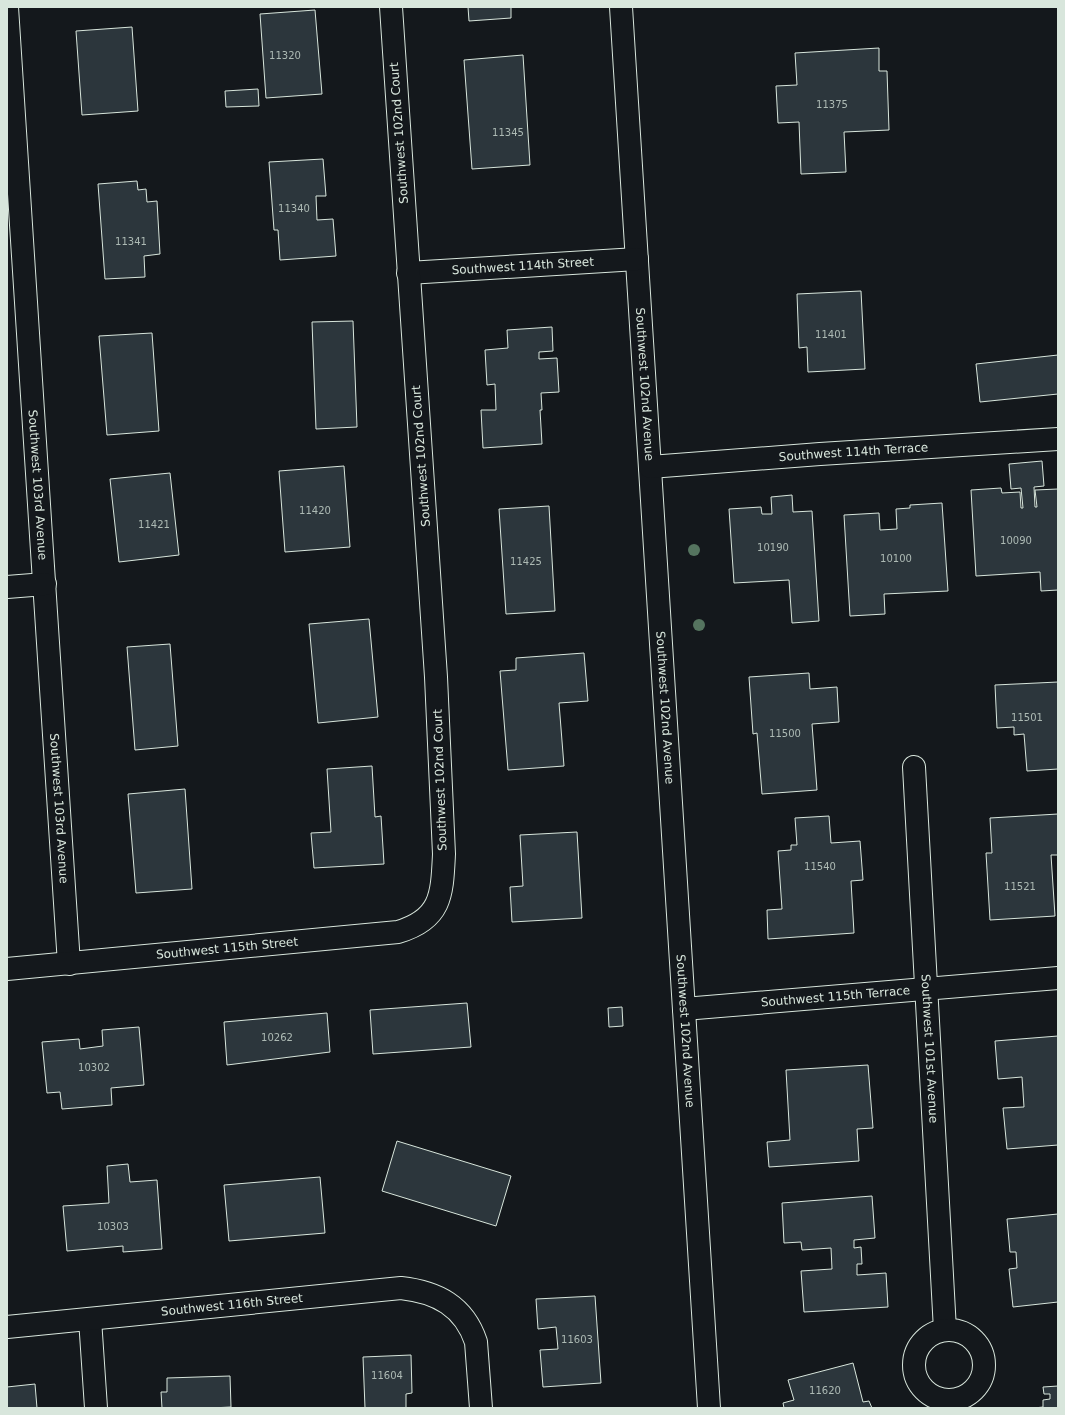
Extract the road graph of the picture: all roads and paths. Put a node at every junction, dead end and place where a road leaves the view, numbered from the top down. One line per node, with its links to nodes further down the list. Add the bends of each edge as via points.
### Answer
1 (7, 7): 4 (street, Southwest 103rd Avenue)
2 (391, 7): 6 (street, Southwest 102nd Court)
3 (621, 7): 5 (street, Southwest 102nd Avenue)
4 (13, 204): 9 (street, Southwest 103rd Avenue)
5 (637, 259): 6 (street, Southwest 114th Street); 8 (street, Southwest 102nd Avenue)
6 (408, 273): 12 (street, Southwest 102nd Court, via 436,677 444,833 443,875)
7 (1058, 439): 8 (street, Southwest 114th Terrace)
8 (650, 467): 17 (street, Southwest 102nd Avenue)
9 (45, 584): 10 (street); 13 (street, Southwest 103rd Avenue)
10 (7, 587)
11 (914, 767): 16 (street, Southwest 101st Avenue)
12 (437, 905): 13 (street, Southwest 115th Street, via 428,918 412,928 398,932)
13 (69, 964): 14 (street, Southwest 115th Street)
14 (7, 969)
15 (1058, 978): 16 (street, Southwest 115th Terrace)
16 (926, 988): 17 (street, Southwest 115th Terrace); 20 (street, Southwest 101st Avenue)
17 (684, 1009): 23 (street, Southwest 102nd Avenue)
18 (90, 1319): 19 (street, Southwest 116th Street); 21 (street); 22 (street, Southwest 116th Street, via 401,1288 416,1290 443,1300 468,1323 476,1342)
19 (7, 1327)
20 (945, 1330)
21 (96, 1408)
22 (481, 1408)
23 (709, 1408)

